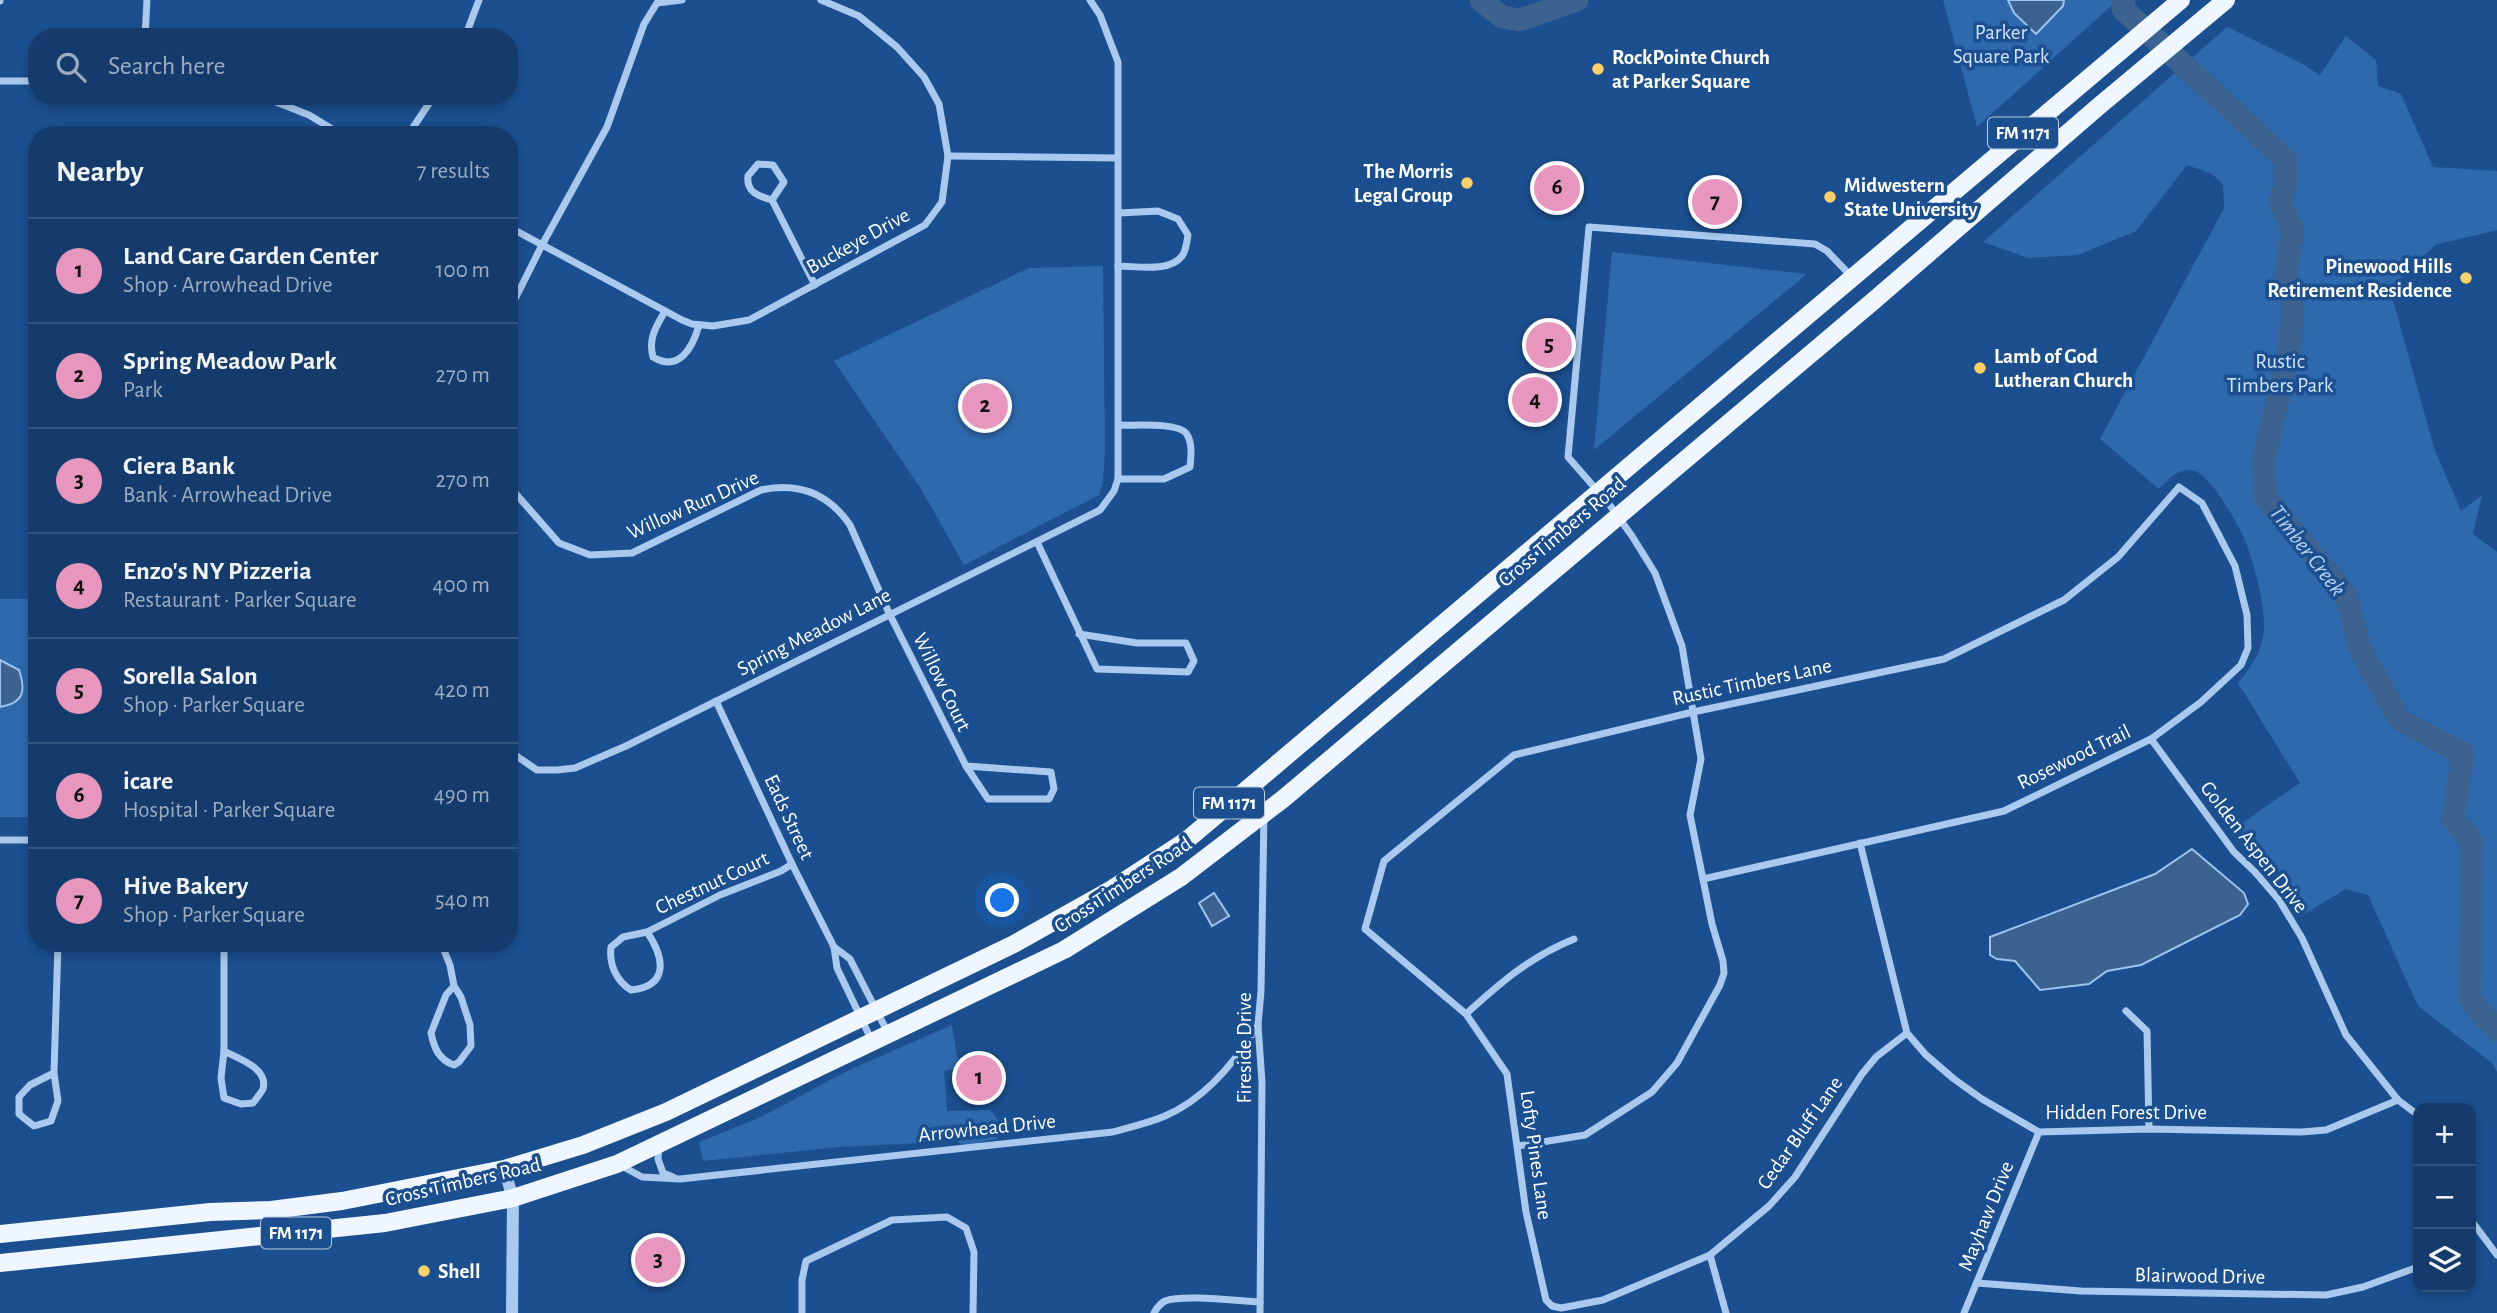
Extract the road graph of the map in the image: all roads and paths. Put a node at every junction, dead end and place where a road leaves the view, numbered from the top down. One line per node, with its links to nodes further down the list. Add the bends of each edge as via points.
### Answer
1 (147, 0): 8 (street)
2 (479, 0): 9 (street)
3 (681, 0): 21 (street, via 657,3 645,24 607,127)
4 (821, 0): 16 (street, via 859,16 924,77 939,104)
5 (1090, 0): 17 (street, Spring Meadow Lane, via 1118,62)
6 (2181, 0): 23 (main road, Cross Timbers Road / FM 1171)
7 (2226, 0): 26 (main road, Cross Timbers Road / FM 1171)
8 (145, 28)
9 (468, 28)
10 (0, 81): 11 (street)
11 (28, 81)
12 (283, 105): 14 (street)
13 (428, 105): 15 (street)
14 (326, 126)
15 (414, 126)
16 (948, 156): 17 (street); 24 (street, Buckeye Drive, via 942,202 925,225)
17 (1117, 158): 19 (street, Spring Meadow Lane)
18 (772, 200): 18 (street, via 784,182 773,165 758,164 748,176 749,188); 24 (street)
19 (1119, 213): 22 (street, Spring Meadow Lane); 22 (street, via 1158,211 1178,219 1188,235 1184,255 1173,264)
20 (518, 233): 21 (street, Buckeye Drive)
21 (542, 245): 25 (street); 27 (street, Buckeye Drive)
22 (1118, 266): 29 (street, Spring Meadow Lane)
23 (1852, 277): 26 (main road); 32 (main road, Cross Timbers Road / FM 1171); 32 (street, via 1827,250 1815,244 1589,227 1568,457)
24 (815, 285): 28 (street, Buckeye Drive, via 749,320)
25 (518, 294)
26 (1871, 303): 34 (main road, Cross Timbers Road / FM 1171)
27 (665, 311): 28 (street, Buckeye Drive); 28 (street, via 650,346 653,357 662,363 673,363 686,354)
28 (699, 325)
29 (1119, 425): 30 (street, Spring Meadow Lane); 30 (street, via 1175,426 1186,433 1192,447 1190,467 1164,480)
30 (1118, 479): 35 (street, Spring Meadow Lane, via 1100,510)
31 (2179, 487): 39 (street, Rustic Timbers Lane, via 2118,557 2064,600 1944,659); 40 (street, Rosewood Trail, via 2202,503 2235,566 2247,615 2248,649 2231,677)
32 (1599, 492): 34 (street); 43 (main road, Cross Timbers Road / FM 1171)
33 (518, 496): 36 (street, Willow Run Drive, via 559,543 590,555 632,553 761,490 780,486 809,490 833,504 850,525)
34 (1617, 516): 39 (street, via 1655,573 1666,599 1682,646); 44 (main road, Cross Timbers Road / FM 1171)
35 (1037, 542): 36 (street, Spring Meadow Lane); 37 (street)
36 (889, 613): 38 (street, Spring Meadow Lane); 42 (street, Willow Court)
37 (1079, 634): 37 (street, via 1137,643 1186,643 1194,661 1188,672 1097,669)
38 (716, 701): 41 (street, Spring Meadow Lane, via 575,768 537,770); 48 (street, Eads Street)
39 (1693, 712): 49 (street, via 1701,759 1690,815); 50 (street, Rustic Timbers Lane, via 1514,755 1384,862)
40 (2151, 739): 47 (street, Rosewood Trail, via 2004,811); 66 (street, Golden Aspen Drive, via 2234,852 2279,900 2302,938 2346,1035)
41 (518, 757)
42 (966, 766): 42 (street, Willow Court, via 1051,772 1054,789 1049,799 989,799)
43 (1245, 789): 44 (street); 60 (main road, Cross Timbers Road / FM 1171, via 1186,840 1112,889 1014,944)
44 (1264, 813): 61 (street, Fireside Drive); 63 (main road, Cross Timbers Road / FM 1171, via 1181,877 1102,928 1054,956)
45 (0, 840): 46 (street)
46 (28, 840)
47 (1860, 844): 49 (street, Rosewood Trail); 62 (street, Hidden Forest Drive)
48 (792, 864): 51 (street, Chestnut Court); 53 (street, Eads Street)
49 (1703, 880): 71 (street, via 1724,973 1677,1063 1652,1092 1585,1135)
50 (1364, 929): 59 (street, Lofty Pines Lane)
51 (647, 932): 51 (street, Chestnut Court, via 623,937 611,947 613,969 631,990 649,986 658,978 658,949)
52 (1574, 939): 59 (street, via 1519,968)
53 (834, 947): 60 (street, Eads Street, via 837,968); 60 (street, Eads Street, via 850,959)
54 (58, 952): 65 (street)
55 (224, 952): 64 (street)
56 (445, 952): 57 (street)
57 (454, 986): 57 (street, via 472,1039 467,1053 454,1065 438,1054 431,1033)
58 (2126, 1011): 68 (street, via 2147,1031)
59 (1466, 1013): 71 (street, Lofty Pines Lane, via 1507,1074)
60 (869, 1014): 63 (street, Eads Street); 63 (street, Eads Street); 73 (main road, Cross Timbers Road / FM 1171, via 666,1112 583,1145)
61 (1258, 1025): 74 (street, Arrowhead Drive, via 1220,1076 1188,1104 1113,1132); 87 (street, Fireside Drive, via 1262,1082)
62 (1907, 1032): 69 (street, Hidden Forest Drive, via 1954,1079); 81 (street, Cedar Bluff Lane, via 1862,1074 1795,1177 1769,1206)
63 (881, 1038): 70 (main road, Cross Timbers Road / FM 1171)
64 (224, 1051): 64 (street, via 224,1098 253,1103 263,1089 263,1079 254,1066)
65 (54, 1073): 65 (street, via 30,1085 19,1097 19,1114 34,1126 51,1121 58,1101)
66 (2398, 1100): 67 (street, Golden Aspen Drive); 68 (street, Hidden Forest Drive, via 2326,1130)
67 (2413, 1111)
68 (2149, 1129): 69 (street, Hidden Forest Drive)
69 (2039, 1132): 86 (street, Mayhaw Drive)
70 (660, 1143): 72 (main road, Cross Timbers Road / FM 1171); 74 (street, via 658,1159 663,1173)
71 (1518, 1146): 88 (street, Lofty Pines Lane, via 1525,1212 1542,1288 1546,1300)
72 (617, 1164): 74 (street, Arrowhead Drive, via 642,1177); 75 (main road, Cross Timbers Road / FM 1171)
73 (504, 1169): 75 (street); 76 (main road, Cross Timbers Road / FM 1171)
74 (680, 1180)
75 (513, 1198): 79 (main road, Cross Timbers Road / FM 1171, via 385,1223); 89 (street)
76 (342, 1200): 77 (main road, Cross Timbers Road / FM 1171); 79 (main road, via 280,1221 276,1226)
77 (73, 1227): 78 (main road, Cross Timbers Road / FM 1171); 83 (main road)
78 (0, 1234)
79 (281, 1235): 83 (main road, Cross Timbers Road / FM 1171)
80 (2476, 1236): 82 (street)
81 (1710, 1255): 88 (street, Cedar Bluff Lane, via 1603,1300); 94 (street)
82 (2497, 1255)
83 (78, 1256): 84 (main road, Cross Timbers Road / FM 1171)
84 (0, 1263)
85 (2413, 1269): 86 (street, Blairwood Drive, via 2326,1295 2081,1291)
86 (1977, 1283): 95 (street, Mayhaw Drive)
87 (1260, 1302): 92 (street, via 1173,1300 1158,1305); 93 (street, Fireside Drive)
88 (1561, 1308)
89 (512, 1313)
90 (802, 1313): 91 (street, via 806,1261 892,1220 947,1217 966,1227 974,1252)
91 (973, 1313)
92 (1154, 1313)
93 (1259, 1313)
94 (1726, 1313)
95 (1964, 1313)

